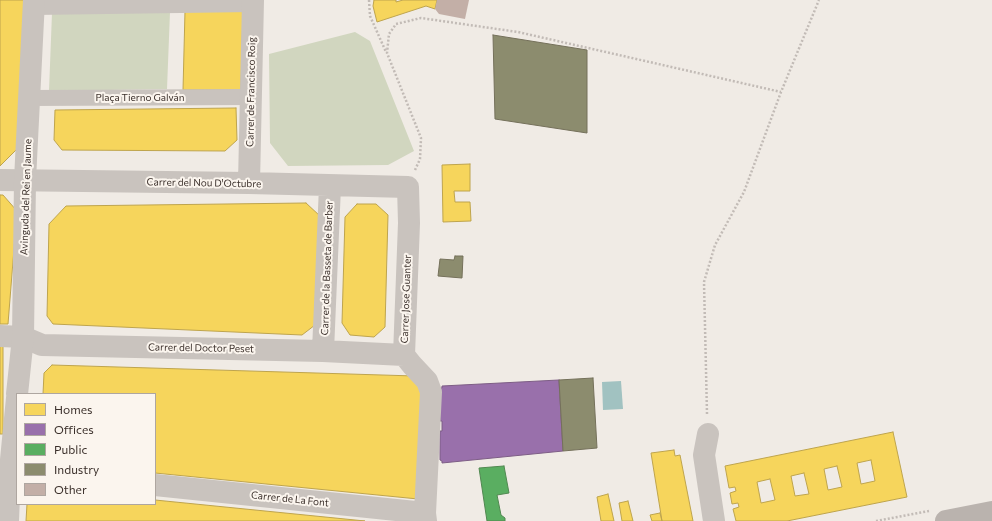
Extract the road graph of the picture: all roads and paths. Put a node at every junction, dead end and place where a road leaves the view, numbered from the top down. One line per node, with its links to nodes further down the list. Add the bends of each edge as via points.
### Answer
1 (369, 0): 5 (path, via 370,16)
2 (819, 0): 6 (path)
3 (253, 2): 4 (street); 8 (street, Carrer de Francisco Roig)
4 (34, 3): 7 (street, Avinguda del Rei en Jaume)
5 (387, 53): 6 (path, via 389,34 396,24 421,18 518,32); 13 (path, via 421,138 420,159)
6 (781, 92): 20 (path, via 744,192 715,245 704,282)
7 (29, 98): 8 (street, Plaça Tierno Galván); 10 (street, Avinguda del Rei en Jaume)
8 (251, 98): 11 (street, Carrer de Francisco Roig)
9 (0, 180): 10 (street, Carrer del Nou D'Octubre)
10 (25, 180): 11 (street, Carrer del Nou D'Octubre); 15 (street, Avinguda del Rei en Jaume)
11 (250, 183): 12 (street, Carrer del Nou D'Octubre)
12 (330, 186): 13 (street, Carrer del Nou D'Octubre); 16 (street, Carrer de la Basseta de Barber)
13 (408, 187): 17 (street, Carrer Jose Guanter)
14 (0, 336): 15 (street, Carrer del Doctor Peset)
15 (23, 337): 16 (street, Carrer del Doctor Peset, via 42,345); 18 (street, Avinguda del Rei en Jaume)
16 (324, 351): 17 (street, Carrer del Doctor Peset)
17 (404, 355): 24 (street, Carrer Jose Guanter, via 428,381 431,392)
18 (17, 393)
19 (16, 422): 21 (street)
20 (708, 434): 26 (street, via 704,455)
21 (14, 471): 25 (street)
22 (156, 485): 24 (street, Carrer de La Font)
23 (992, 512): 27 (main road)
24 (426, 517)
25 (8, 521)
26 (714, 521)
27 (946, 521)

